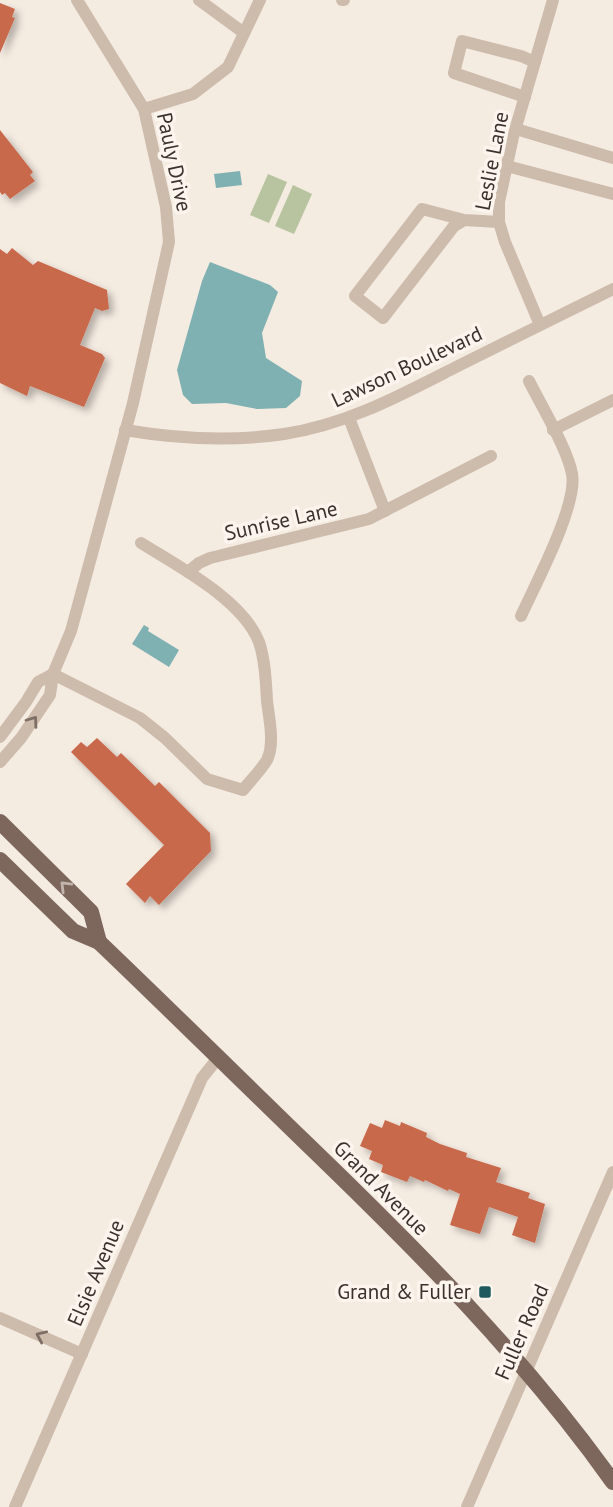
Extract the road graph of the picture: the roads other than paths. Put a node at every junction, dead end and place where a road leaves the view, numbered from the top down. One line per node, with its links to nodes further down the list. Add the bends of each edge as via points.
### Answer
1 (77, 0): 8 (street, Pauly Drive)
2 (199, 0): 5 (street)
3 (260, 0): 5 (street)
4 (553, 0): 6 (street, Leslie Lane)
5 (244, 33): 8 (street, via 228,67 193,94)
6 (534, 62): 7 (street, Leslie Lane); 7 (street, via 462,41 454,73)
7 (525, 97): 9 (street, Leslie Lane)
8 (144, 109): 20 (street, Pauly Drive, via 166,207 169,242)
9 (516, 129): 10 (street); 11 (street, Leslie Lane)
10 (613, 158)
11 (507, 166): 12 (street); 14 (street, Leslie Lane)
12 (613, 194)
13 (464, 220): 13 (street, via 422,209 355,296 383,318 454,226); 14 (street)
14 (499, 222): 16 (street, Leslie Lane)
15 (613, 289): 16 (street, Lawson Boulevard)
16 (540, 325): 19 (street, Lawson Boulevard)
17 (529, 381): 21 (street)
18 (613, 400): 21 (street)
19 (349, 418): 20 (street, Lawson Boulevard, via 285,434 221,440); 23 (street)
20 (125, 430): 27 (street, via 71,631)
21 (553, 430): 26 (street, via 569,461 574,487)
22 (491, 456): 23 (street, Sunrise Lane)
23 (385, 511): 25 (street, Sunrise Lane, via 356,524 210,558)
24 (141, 543): 25 (street)
25 (188, 572): 27 (street, via 226,599 259,643 270,748 268,758 243,790 207,779 141,719)
26 (521, 616)
27 (53, 674): 28 (street, via 38,682); 29 (street, one-way to 27, via 50,695)
28 (0, 737)
29 (0, 762)
30 (0, 822): 32 (main road, Grand Avenue, one-way to 30, via 91,912)
31 (0, 860): 32 (main road, Grand Avenue, via 73,931)
32 (99, 942): 33 (main road, Grand Avenue)
33 (218, 1058): 36 (street, Elsie Avenue, via 202,1078); 37 (main road, Grand Avenue, via 399,1234)
34 (613, 1172): 37 (street, Fuller Road)
35 (0, 1318): 36 (street, one-way to 35)
36 (82, 1354): 39 (street, Elsie Avenue)
37 (526, 1371): 38 (main road, Grand Avenue); 40 (street, Fuller Road)
38 (613, 1482)
39 (15, 1507)
40 (467, 1507)

